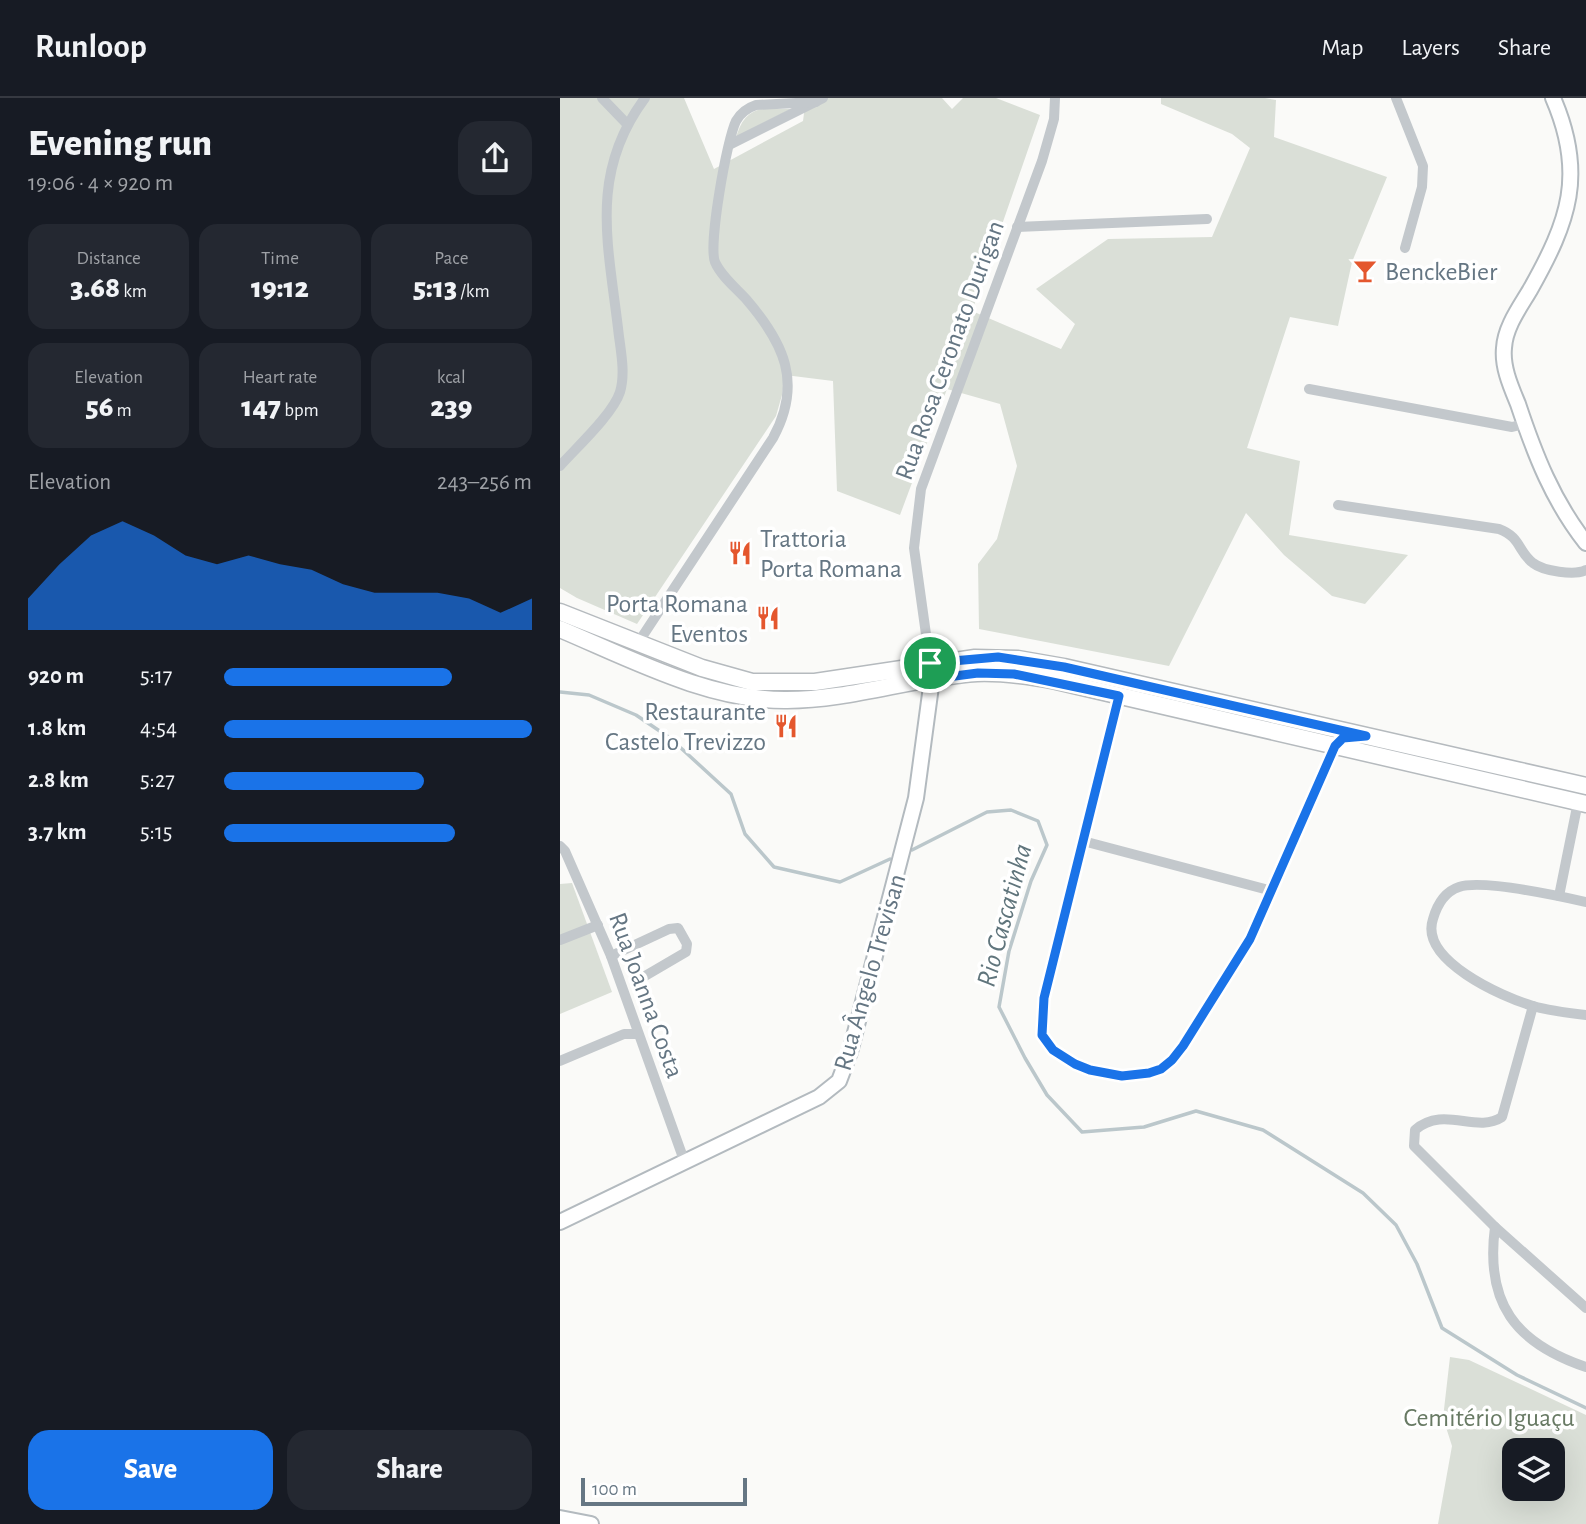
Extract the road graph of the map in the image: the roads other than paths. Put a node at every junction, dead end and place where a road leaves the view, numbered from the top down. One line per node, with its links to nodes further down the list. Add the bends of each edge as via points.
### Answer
1 (603, 98): 7 (street)
2 (645, 98): 7 (street)
3 (1055, 98): 10 (street, Rua Rosa Ceronato Durigan, via 1049,139)
4 (1396, 98): 11 (street, via 1424,175)
5 (1553, 98): 13 (street, via 1570,146 1570,197 1557,236 1509,327 1504,348)
6 (820, 100): 8 (street); 8 (street, via 748,108 736,122)
7 (627, 124): 14 (street, via 610,168 606,211 620,391 608,412)
8 (729, 145): 20 (street, via 713,240 715,261 781,350 789,380 787,401 773,439)
9 (1207, 219): 10 (street)
10 (1017, 227): 22 (street, Rua Rosa Ceronato Durigan, via 921,489 914,548)
11 (1405, 248)
12 (1309, 389): 13 (street, via 1512,427)
13 (1524, 424): 16 (street, via 1556,500)
14 (560, 466)
15 (1338, 505): 17 (street, via 1499,529 1516,538 1538,566 1570,574)
16 (1586, 543)
17 (1586, 570)
18 (560, 612): 20 (main road)
19 (560, 629): 21 (main road)
20 (638, 643): 21 (main road, via 631,649); 22 (main road, via 721,675 770,684)
21 (600, 646): 22 (main road, via 695,683 761,699 804,700)
22 (931, 671): 23 (main road, via 998,657); 24 (main road); 48 (street, Rua Ângelo Trevisan, via 918,782 906,836 839,1081 819,1097)
23 (1100, 675): 24 (main road, via 1094,683); 25 (main road)
24 (1056, 681): 26 (main road)
25 (1165, 690): 26 (main road, via 1136,687); 27 (main road)
26 (1119, 696): 29 (main road); 35 (street)
27 (1327, 727): 28 (main road); 29 (main road)
28 (1366, 736): 30 (main road, via 1343,738); 31 (main road)
29 (1305, 739): 30 (main road)
30 (1335, 746): 32 (main road); 37 (street)
31 (1562, 781): 32 (main road, via 1554,788); 33 (main road)
32 (1512, 786): 34 (main road)
33 (1586, 786)
34 (1584, 800): 38 (street)
35 (1083, 842): 37 (street); 37 (street, via 1044,998 1042,1035 1065,1059 1090,1070 1122,1076 1161,1069 1183,1046 1237,960)
36 (560, 846): 40 (street, Rua Joanna Costa)
37 (1272, 891)
38 (1559, 896): 39 (street); 44 (street, via 1459,887 1441,900 1431,923 1436,947 1462,972)
39 (1586, 902)
40 (598, 925): 41 (street); 42 (street, Rua Joanna Costa)
41 (560, 940)
42 (611, 957): 43 (street, via 678,928 686,952); 46 (street, Rua Joanna Costa)
43 (645, 976)
44 (1533, 1006): 45 (street); 50 (street, via 1502,1117 1495,1122 1434,1119 1415,1130 1413,1138 1419,1154)
45 (1586, 1015)
46 (638, 1034): 47 (street, via 624,1034); 48 (street, Rua Joanna Costa)
47 (560, 1061)
48 (685, 1163): 49 (street, Rua Ângelo Trevisan)
49 (560, 1222)
50 (1495, 1227): 51 (street); 52 (street, via 1493,1275 1510,1317 1538,1345)
51 (1586, 1308)
52 (1586, 1367)
53 (560, 1518): 54 (street)
54 (591, 1524)

